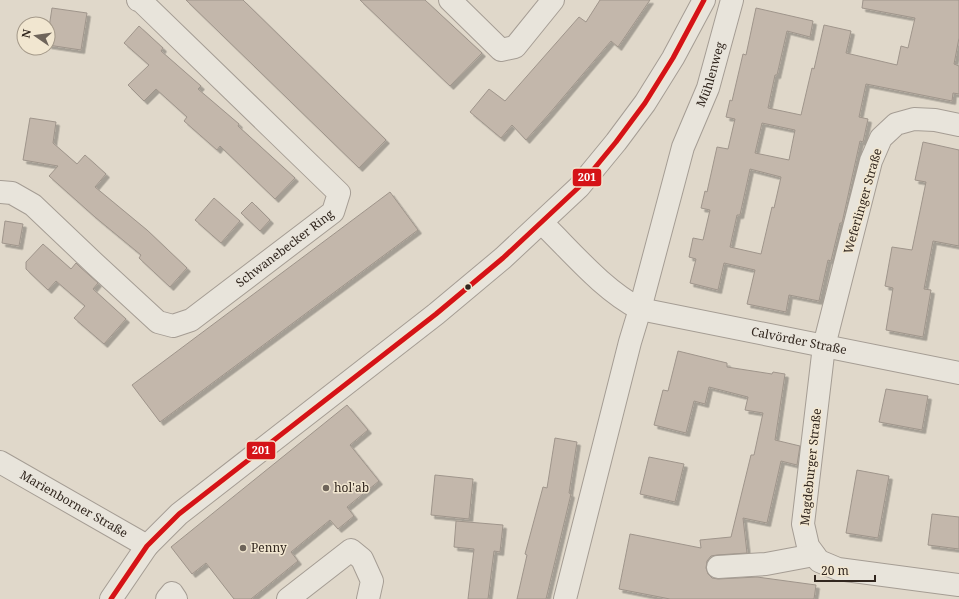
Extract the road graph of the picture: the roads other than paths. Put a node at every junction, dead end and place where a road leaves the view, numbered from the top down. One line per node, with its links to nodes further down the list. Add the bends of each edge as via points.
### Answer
1 (138, 0): 7 (street, Schwanebecker Ring, via 340,193 333,212 191,320 173,326 158,322 33,205 12,193)
2 (450, 0): 3 (street, via 501,50 515,47)
3 (553, 0)
4 (704, 0): 8 (street, via 673,58 635,116 579,187)
5 (732, 0): 9 (street, Mühlenweg, via 708,88 683,147)
6 (959, 125): 10 (street, Weferlinger Straße, via 914,119 896,124 881,138 871,162)
7 (0, 192)
8 (542, 223): 9 (street, via 610,289); 13 (street, via 436,314 179,514)
9 (640, 309): 10 (street, Calvörder Straße); 22 (street, Mühlenweg)
10 (824, 346): 11 (street, Calvörder Straße); 14 (street, Magdeburger Straße, via 803,524 808,546)
11 (959, 373)
12 (1, 465): 13 (street, Marienborner Straße)
13 (147, 546): 17 (street)
14 (814, 555): 15 (street, via 766,564); 16 (street, via 819,561 838,568)
15 (718, 567)
16 (959, 585)
17 (111, 599)
18 (167, 599): 19 (street, via 172,593)
19 (176, 599)
20 (288, 599): 21 (street, via 351,550 362,559 372,581)
21 (368, 599)
22 (565, 599)

